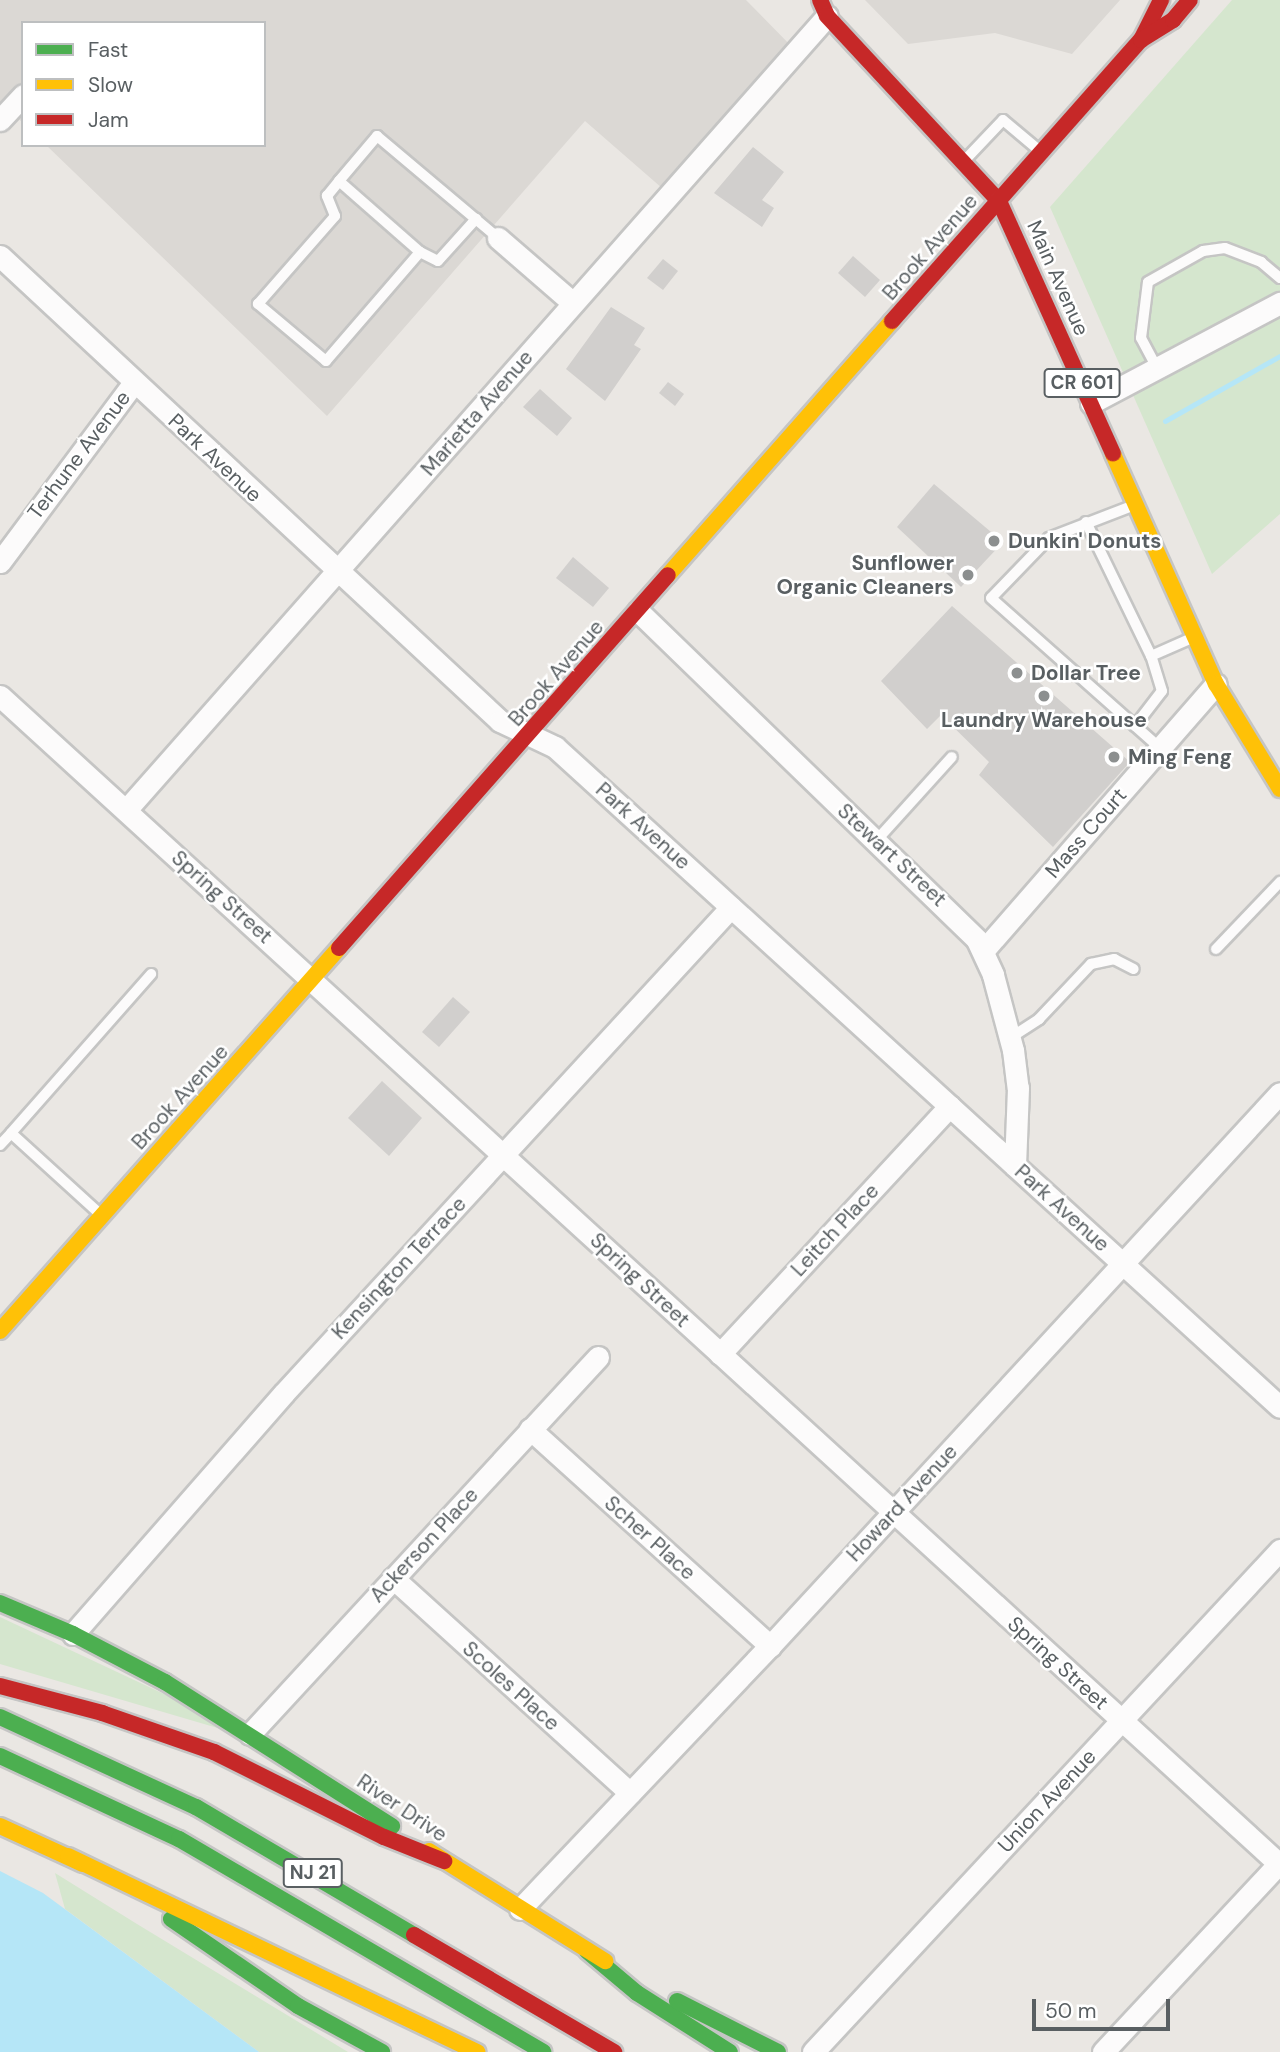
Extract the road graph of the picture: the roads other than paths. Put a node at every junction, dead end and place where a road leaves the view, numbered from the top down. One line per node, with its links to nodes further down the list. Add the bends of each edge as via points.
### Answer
1 (1161, 0): 5 (main road, Brook Avenue)
2 (1190, 0): 5 (main road, Brook Avenue, via 1173,19)
3 (804, 7): 4 (main road, Main Avenue / CR 601)
4 (824, 8): 9 (main road, Main Avenue / CR 601); 17 (street, Marietta Avenue)
5 (1141, 40): 8 (main road, Brook Avenue)
6 (21, 97): 7 (street)
7 (0, 120)
8 (1042, 152): 9 (lane, via 1003,120); 11 (main road, Brook Avenue)
9 (965, 160): 11 (main road, Main Avenue / CR 601)
10 (339, 181): 12 (lane, via 377,136); 14 (lane); 14 (lane, via 327,196 335,216 258,304 326,361)
11 (999, 201): 21 (main road, Main Avenue / CR 601); 26 (main road, Brook Avenue)
12 (476, 219): 13 (lane); 14 (lane, via 438,261)
13 (498, 238): 17 (street)
14 (420, 252)
15 (0, 256): 20 (street, Park Avenue)
16 (1280, 278): 19 (lane, via 1261,262 1225,248 1203,251 1148,282 1141,338)
17 (573, 303): 25 (street, Marietta Avenue)
18 (1280, 303): 19 (street)
19 (1157, 368): 21 (street)
20 (134, 382): 24 (street, Terhune Avenue); 25 (street, Park Avenue)
21 (1091, 403): 22 (main road, Main Avenue / CR 601)
22 (1135, 505): 23 (lane); 27 (main road, Main Avenue / CR 601)
23 (1086, 522): 28 (lane); 31 (lane, via 1049,538 991,598)
24 (0, 562)
25 (337, 571): 32 (street, Park Avenue, via 499,721); 38 (street, Marietta Avenue)
26 (638, 611): 32 (main road, Brook Avenue); 39 (street, Stewart Street)
27 (1194, 636): 28 (lane); 29 (main road, Main Avenue / CR 601)
28 (1151, 656): 31 (lane, via 1162,691)
29 (1216, 684): 33 (street, Mass Court); 36 (main road, Main Avenue / CR 601)
30 (0, 696): 38 (street, Spring Street)
31 (1135, 726): 33 (lane)
32 (530, 735): 41 (street, Park Avenue, via 555,747); 46 (main road, Brook Avenue)
33 (1160, 748): 43 (street, Mass Court)
34 (1280, 752): 36 (street)
35 (951, 757): 39 (lane)
36 (1265, 768): 37 (main road, Main Avenue / CR 601)
37 (1280, 789)
38 (126, 810): 46 (street, Spring Street)
39 (876, 841): 43 (street, Stewart Street, via 966,925)
40 (1280, 882): 42 (lane)
41 (731, 907): 49 (street, Park Avenue); 52 (street, Kensington Terrace)
42 (1216, 948)
43 (983, 951): 47 (street, Stewart Street)
44 (1134, 969): 47 (lane, via 1114,959 1091,964 1039,1019)
45 (151, 974): 50 (lane)
46 (313, 979): 52 (street, Spring Street); 54 (main road, Brook Avenue)
47 (1010, 1038): 53 (street, Stewart Street, via 1018,1088)
48 (1280, 1093): 55 (street, Howard Avenue)
49 (950, 1106): 53 (street, Park Avenue); 57 (street, Leitch Place)
50 (10, 1133): 51 (lane); 54 (lane)
51 (0, 1145)
52 (505, 1154): 57 (street, Spring Street); 65 (street, Kensington Terrace, via 284,1393)
53 (1015, 1166): 55 (street, Park Avenue)
54 (102, 1216): 56 (main road, Brook Avenue)
55 (1123, 1264): 59 (street, Park Avenue); 61 (street, Howard Avenue)
56 (0, 1331)
57 (720, 1354): 61 (street, Spring Street)
58 (597, 1357): 60 (street, Ackerson Place)
59 (1280, 1407)
60 (530, 1429): 63 (street, Ackerson Place); 66 (street, Scher Place)
61 (893, 1513): 66 (street, Howard Avenue); 69 (street, Spring Street)
62 (1280, 1550): 69 (street, Union Avenue)
63 (393, 1578): 70 (street, Ackerson Place); 72 (street, Scoles Place)
64 (0, 1603): 65 (main road, River Drive)
65 (73, 1634): 70 (main road, River Drive)
66 (770, 1646): 72 (street, Howard Avenue)
67 (0, 1686): 75 (main road, via 102,1713 214,1752 384,1837)
68 (0, 1717): 82 (main road, NJ 21, via 125,1770 196,1807)
69 (1122, 1721): 76 (street, Spring Street); 85 (street, Union Avenue)
70 (250, 1734): 75 (main road, River Drive)
71 (0, 1756): 81 (main road, NJ 21, via 179,1839)
72 (630, 1793): 77 (street, Howard Avenue)
73 (0, 1826): 74 (main road)
74 (68, 1856): 79 (main road, via 139,1897 309,2013); 80 (main road)
75 (444, 1861): 77 (main road, River Drive)
76 (1279, 1863): 86 (street)
77 (520, 1909): 78 (main road, River Drive)
78 (587, 1951): 83 (main road, via 637,1993); 84 (main road, River Drive)
79 (382, 2052)
80 (478, 2052)
81 (542, 2052)
82 (614, 2052)
83 (730, 2052)
84 (778, 2052)
85 (813, 2052)
86 (1103, 2052)

